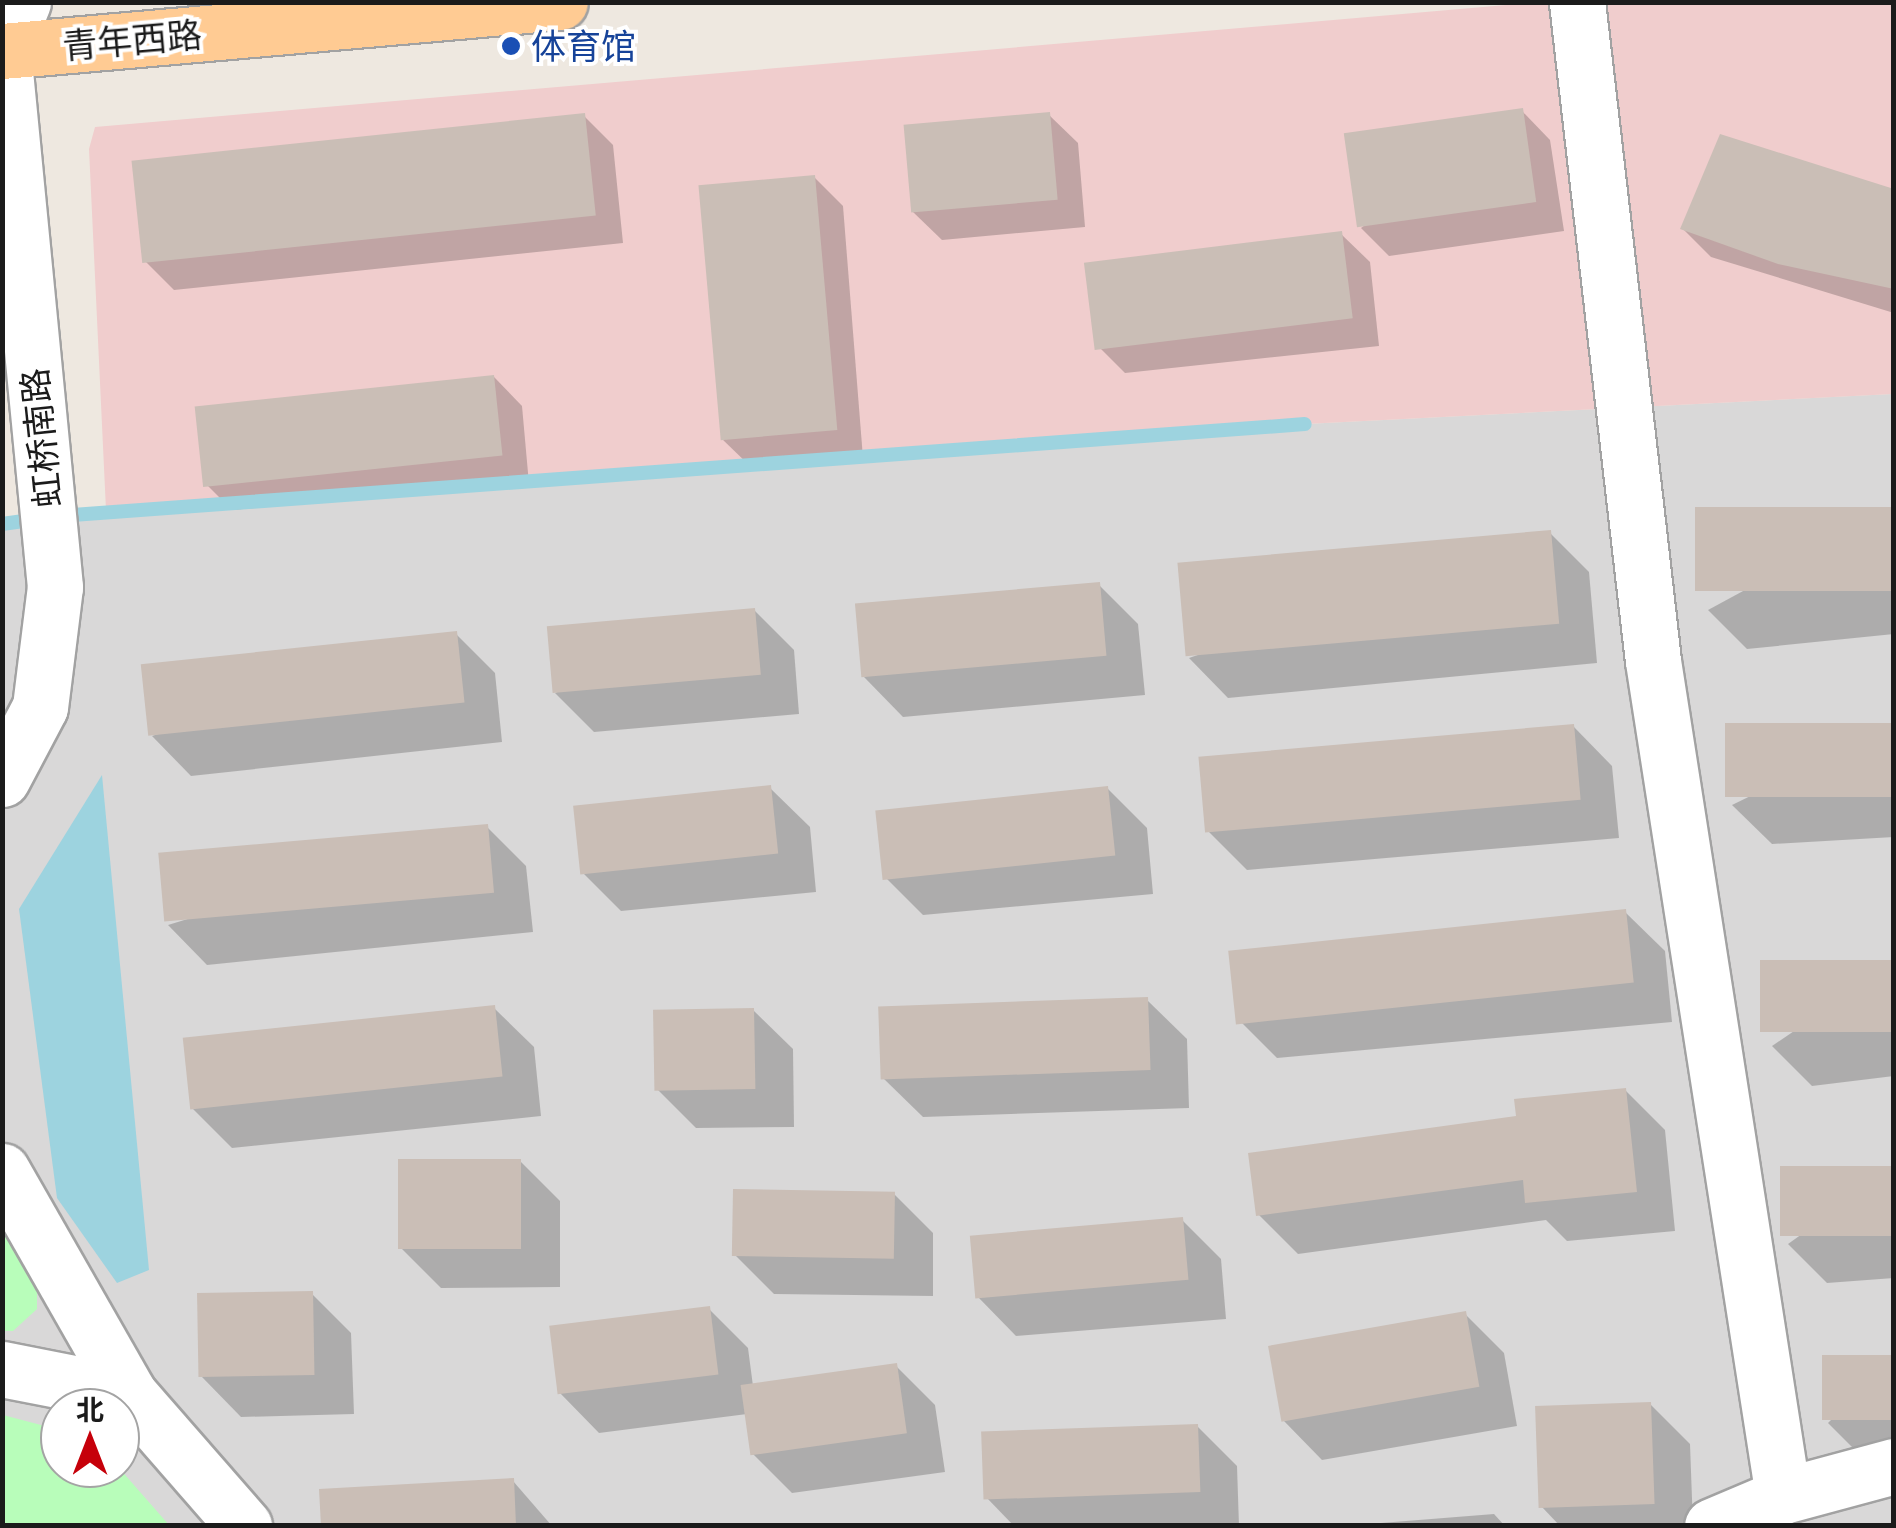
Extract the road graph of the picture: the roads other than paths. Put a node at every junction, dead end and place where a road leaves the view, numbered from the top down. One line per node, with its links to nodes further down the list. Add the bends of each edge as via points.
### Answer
1 (23, 2): 4 (street)
2 (560, 2): 4 (main road, 青年西路)
3 (1577, 2): 12 (street, via 1653,661)
4 (2, 51): 5 (street, 虹桥南路, via 56,587 40,707)
5 (2, 778)
6 (2, 1171): 9 (street)
7 (2, 1369): 8 (street)
8 (99, 1388)
9 (127, 1388)
10 (140, 1406): 13 (street)
11 (1894, 1466): 12 (street)
12 (1783, 1496): 14 (street)
13 (244, 1526)
14 (1712, 1526)

